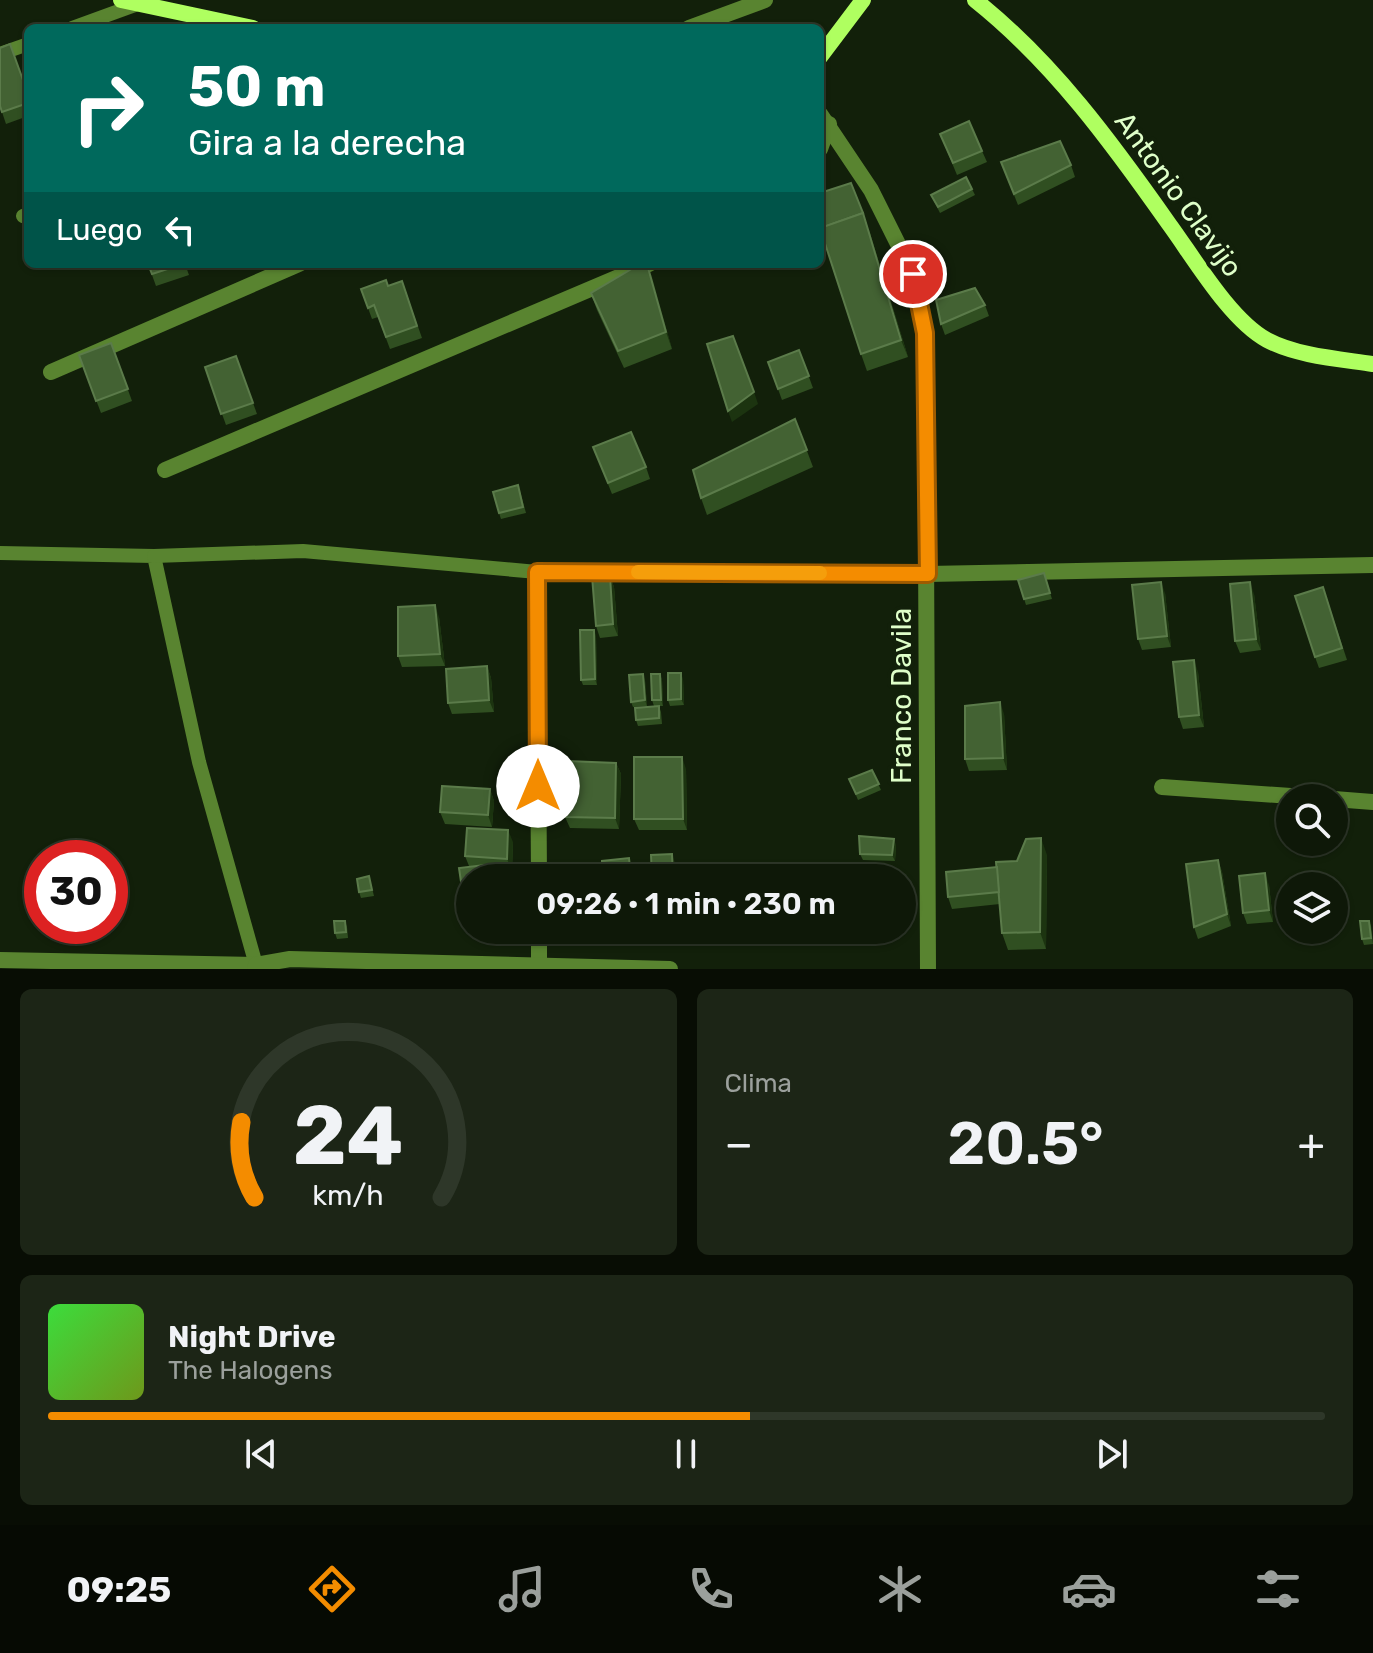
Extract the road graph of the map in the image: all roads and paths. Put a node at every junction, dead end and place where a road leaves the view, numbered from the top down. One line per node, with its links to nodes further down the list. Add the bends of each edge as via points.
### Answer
1 (121, 0): 6 (main road)
2 (155, 0): 6 (street)
3 (765, 0): 9 (street)
4 (863, 0): 11 (main road)
5 (975, 0): 16 (main road, Antonio Clavijo, via 1013,31 1081,104 1218,295 1266,340)
6 (138, 4): 7 (lane); 8 (main road)
7 (83, 24)
8 (234, 24)
9 (700, 24)
10 (24, 45): 12 (lane)
11 (824, 50)
12 (0, 54)
13 (825, 119): 23 (street, Franco Davila, via 871,190 913,274 925,333)
14 (290, 268): 17 (street)
15 (640, 268): 18 (street)
16 (1373, 364)
17 (51, 372)
18 (165, 470)
19 (0, 553): 20 (lane)
20 (154, 556): 22 (lane, via 303,551); 31 (lane, via 199,762)
21 (1373, 565): 23 (street)
22 (537, 572): 23 (street); 28 (street)
23 (928, 574): 34 (street, Franco Davila)
24 (1162, 787): 25 (street)
25 (1276, 795)
26 (1348, 800): 27 (street)
27 (1373, 802)
28 (539, 864)
29 (539, 944): 32 (street)
30 (0, 960): 31 (street)
31 (256, 967): 32 (street, via 290,959)
32 (539, 968): 33 (street)
33 (670, 969)
34 (928, 969)

